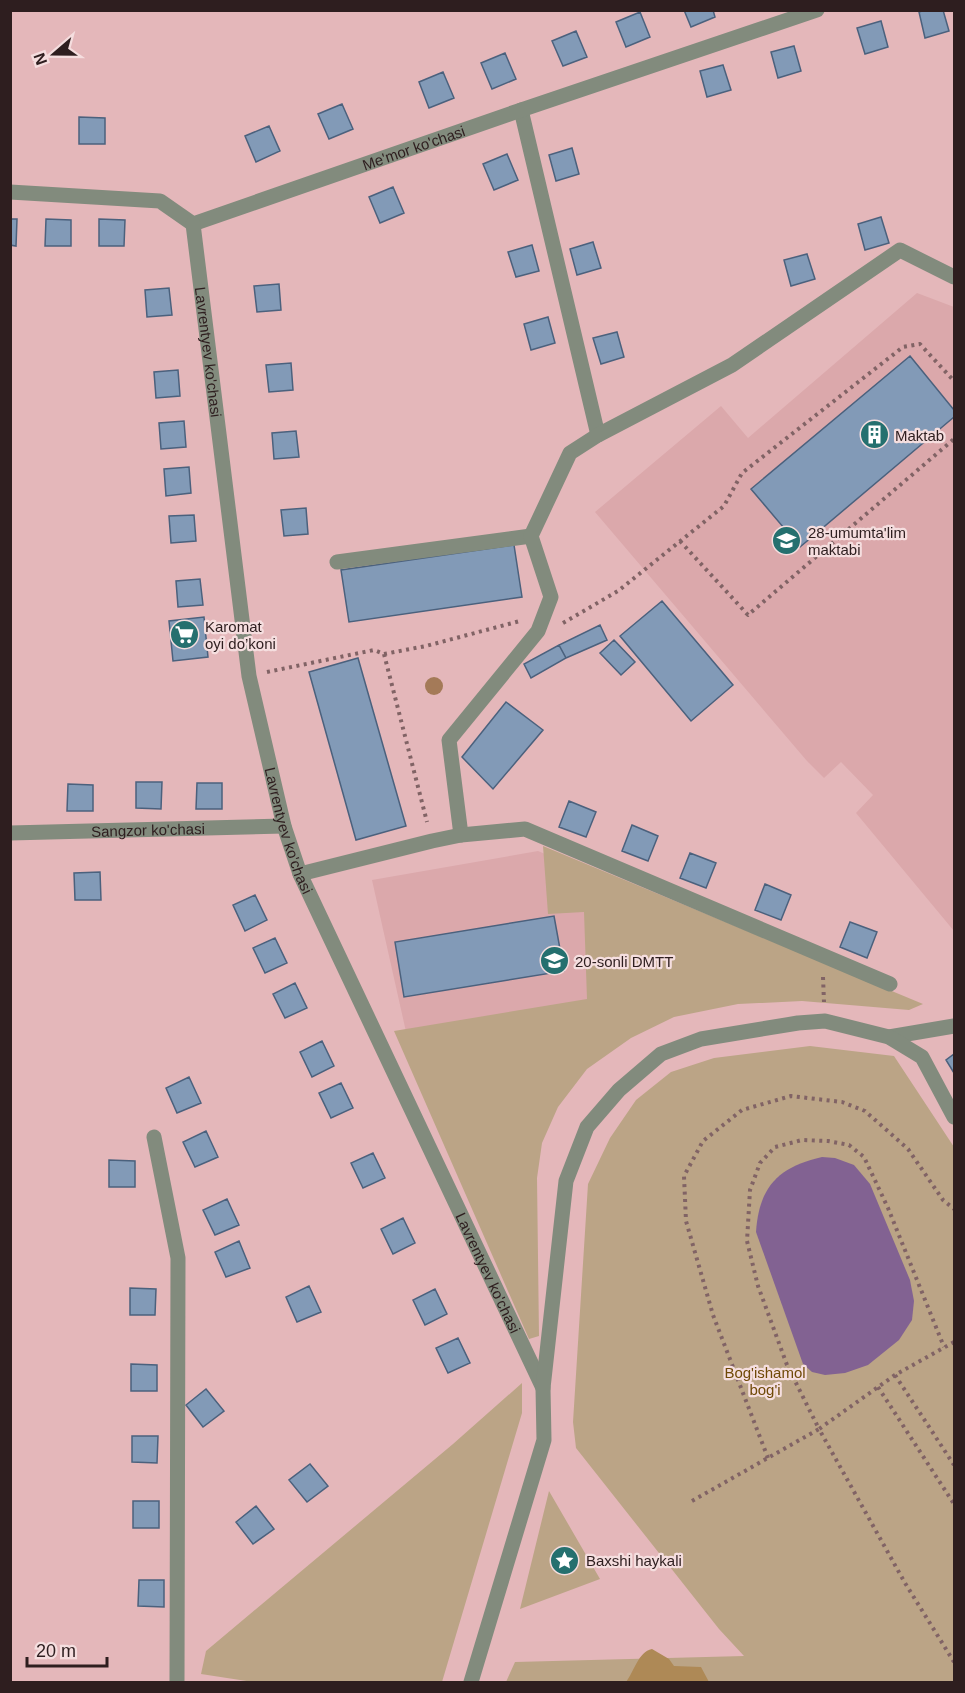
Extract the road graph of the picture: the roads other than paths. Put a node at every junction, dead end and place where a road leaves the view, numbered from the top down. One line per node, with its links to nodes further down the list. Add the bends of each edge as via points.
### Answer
1 (817, 10): 2 (street, Me'mor ko'chasi)
2 (521, 110): 4 (street, Me'mor ko'chasi); 6 (street)
3 (10, 192): 4 (street, via 160,201)
4 (193, 225): 9 (street, Lavrentyev ko'chasi, via 249,676)
5 (954, 277): 6 (street, via 900,250 732,365)
6 (598, 435): 7 (street, via 570,453)
7 (531, 536): 8 (street); 11 (street, via 551,597 538,631 449,740)
8 (337, 562)
9 (284, 826): 10 (street, Sangzor ko'chasi); 12 (street, Lavrentyev ko'chasi)
10 (10, 832)
11 (461, 835): 12 (street); 13 (street, via 525,829)
12 (300, 874): 18 (street, Lavrentyev ko'chasi)
13 (890, 984)
14 (954, 1026): 15 (street)
15 (889, 1037): 16 (street, via 922,1057); 18 (street, via 825,1021 700,1039 661,1054 619,1090 587,1127 566,1181)
16 (954, 1117)
17 (153, 1137): 19 (street, via 178,1258)
18 (543, 1388): 20 (street, via 544,1440)
19 (177, 1683)
20 (471, 1683)

